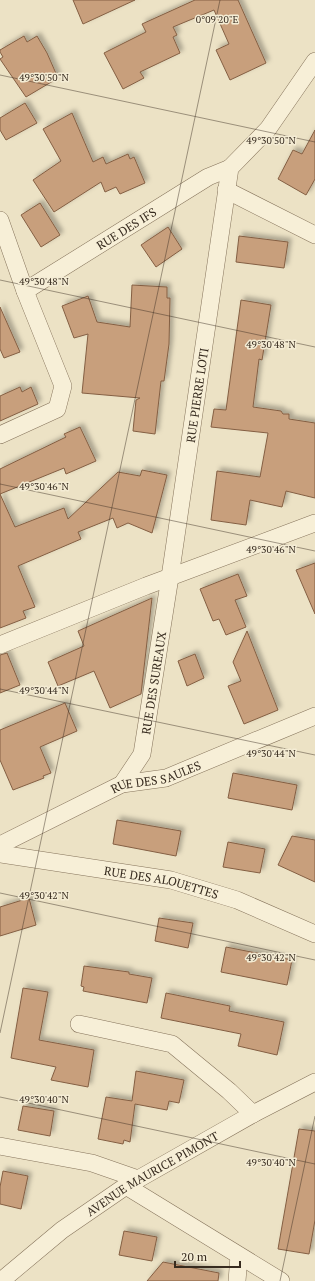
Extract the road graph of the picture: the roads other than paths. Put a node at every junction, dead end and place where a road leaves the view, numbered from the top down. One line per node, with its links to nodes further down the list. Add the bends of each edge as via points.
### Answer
1 (315, 61): 2 (street, via 268,129)
2 (230, 168): 3 (street, RUE PIERRE LOTI); 6 (street, RUE DES IFS, via 208,176)
3 (226, 190): 5 (street); 9 (street, RUE PIERRE LOTI)
4 (0, 220): 6 (street)
5 (315, 235)
6 (25, 292): 7 (street, via 63,386 57,410)
7 (0, 435)
8 (315, 523): 9 (street)
9 (170, 577): 10 (street); 12 (street, RUE DES SUREAUX, via 142,754)
10 (0, 645)
11 (315, 716): 12 (street, RUE DES SAULES, via 166,778)
12 (122, 784): 13 (street, RUE DES SAULES)
13 (0, 845)
14 (0, 854): 15 (street, RUE DES ALOUETTES, via 179,882 237,900)
15 (315, 934)
16 (79, 1024): 18 (street, via 172,1044 229,1090)
17 (315, 1082): 18 (street, AVENUE MAURICE PIMONT)
18 (253, 1114): 20 (street, AVENUE MAURICE PIMONT)
19 (0, 1146): 20 (street, via 92,1163)
20 (132, 1183): 21 (street); 22 (street, AVENUE MAURICE PIMONT, via 62,1230)
21 (239, 1256): 23 (street); 24 (street)
22 (0, 1281)
23 (237, 1281)
24 (281, 1281)

